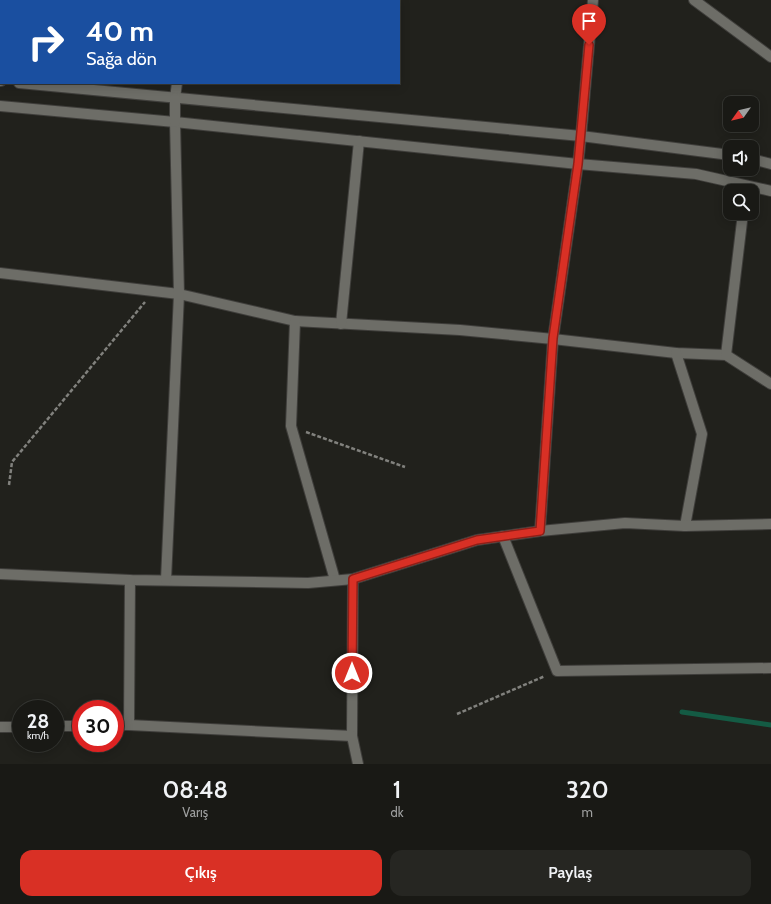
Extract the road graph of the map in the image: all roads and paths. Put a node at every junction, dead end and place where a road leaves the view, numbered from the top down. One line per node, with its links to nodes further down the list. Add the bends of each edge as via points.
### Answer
1 (594, 0): 9 (street)
2 (694, 0): 3 (street)
3 (771, 57)
4 (29, 84): 6 (street)
5 (176, 84): 6 (street)
6 (175, 98): 8 (street); 9 (street)
7 (0, 106): 8 (street)
8 (175, 122): 10 (street); 21 (street)
9 (580, 136): 11 (street); 13 (street)
10 (359, 141): 13 (street); 23 (street)
11 (723, 154)
12 (759, 161): 14 (street)
13 (578, 164): 15 (street, via 696,174); 24 (street)
14 (771, 164)
15 (732, 184)
16 (759, 190): 17 (street)
17 (771, 191)
18 (742, 220): 26 (street)
19 (0, 272): 20 (street)
20 (154, 291): 21 (street); 30 (path, via 12,462)
21 (179, 294): 22 (street); 38 (street)
22 (295, 321): 23 (street); 28 (street)
23 (341, 324): 24 (street)
24 (553, 338): 25 (street); 33 (street)
25 (676, 353): 26 (street); 32 (street, via 702,434)
26 (726, 355): 27 (street)
27 (771, 384)
28 (291, 426): 29 (path); 39 (street)
29 (404, 467)
30 (9, 484)
31 (771, 524): 32 (street)
32 (685, 526): 33 (street, via 625,523)
33 (540, 531): 34 (street)
34 (503, 536): 36 (street, via 477,540); 41 (street)
35 (0, 574): 37 (street)
36 (353, 579): 39 (street); 47 (street)
37 (130, 580): 38 (street); 44 (street)
38 (166, 580): 39 (street, via 308,584)
39 (335, 580)
40 (771, 668): 41 (street)
41 (556, 671): 42 (path)
42 (457, 714)
43 (124, 725): 44 (street)
44 (129, 725): 47 (street)
45 (0, 727): 46 (street)
46 (12, 727)
47 (352, 736): 48 (street)
48 (358, 764)

